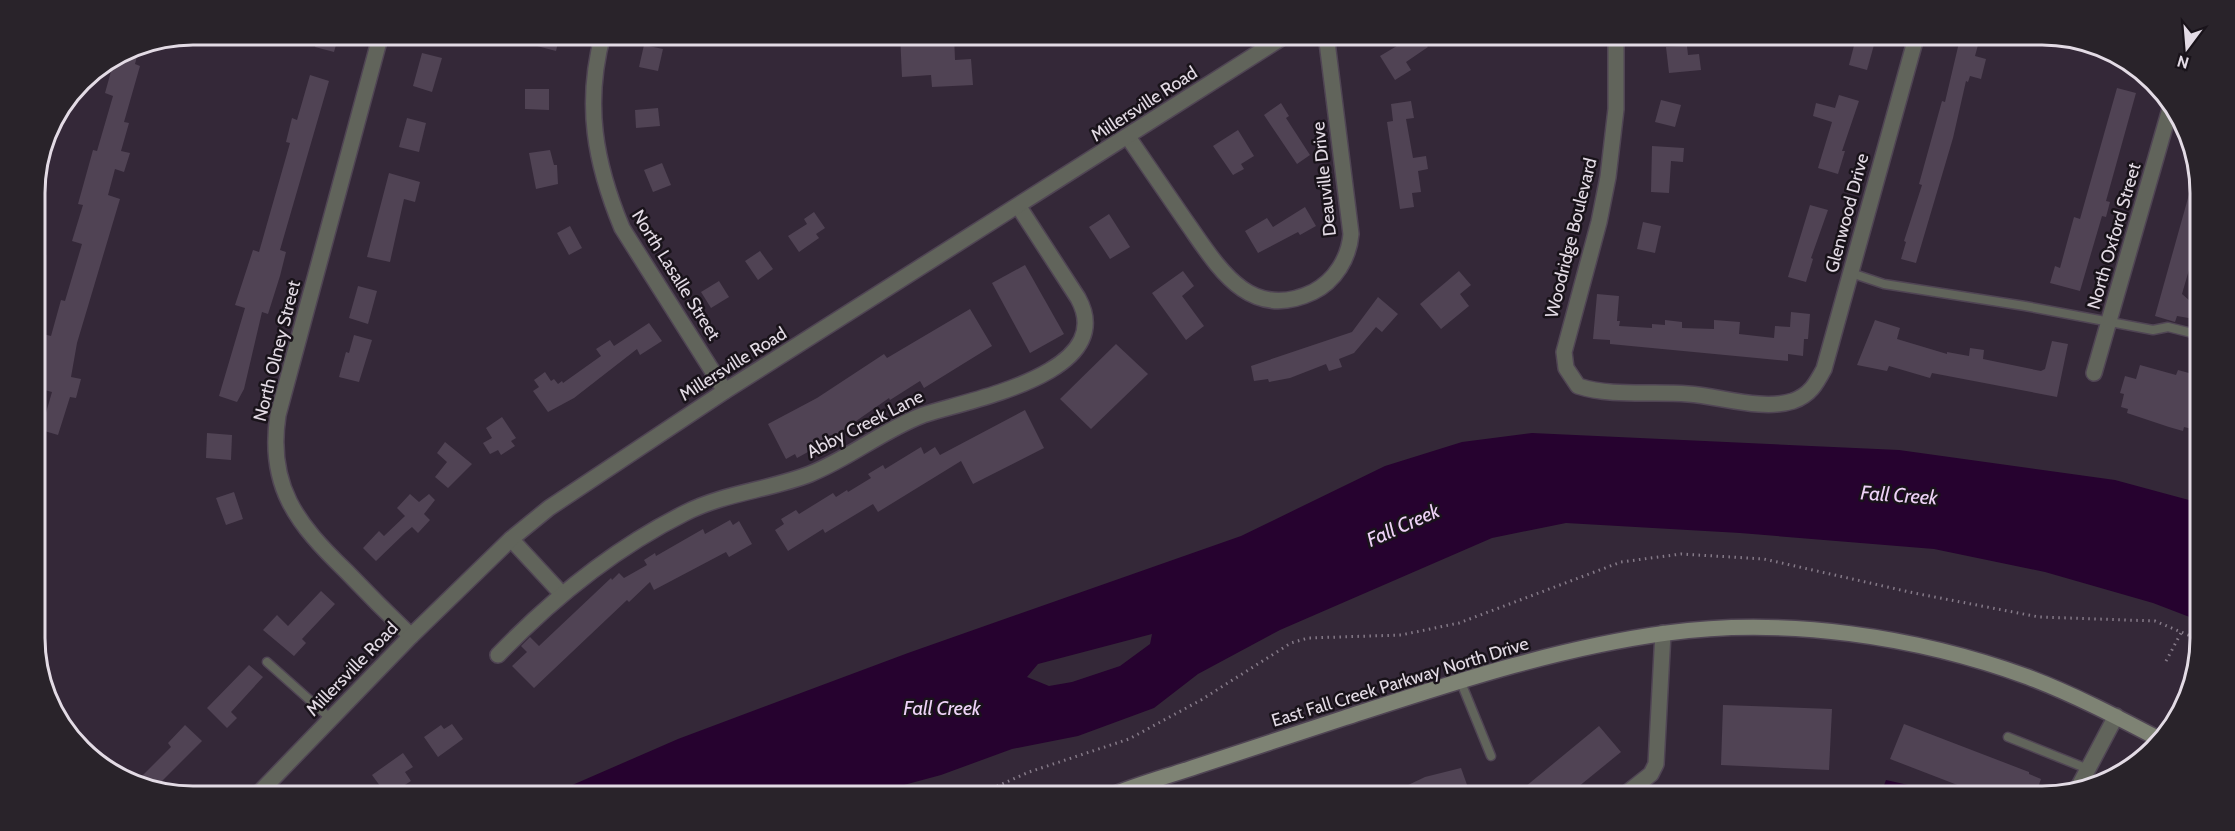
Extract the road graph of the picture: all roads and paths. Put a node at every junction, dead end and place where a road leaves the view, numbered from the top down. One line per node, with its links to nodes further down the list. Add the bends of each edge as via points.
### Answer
1 (378, 45): 20 (street, North Olney Street, via 278,415 276,453 286,497 306,530)
2 (601, 45): 14 (street, North Lasalle Street, via 593,117 606,189 622,228)
3 (1271, 45): 8 (street, Millersville Road)
4 (1327, 45): 8 (street, Deauville Drive, via 1351,234 1343,263 1316,290 1295,299 1272,300 1257,297 1230,282)
5 (1616, 45): 15 (street, Woodridge Boulevard, via 1611,157 1599,222 1565,346 1564,359 1571,376 1578,386 1599,391 1690,394 1768,404 1791,402)
6 (1914, 45): 10 (street, Glenwood Drive)
7 (2168, 116): 11 (street, North Oxford Street)
8 (1128, 137): 9 (street, Millersville Road)
9 (1019, 207): 14 (street, Millersville Road); 17 (street, Abby Creek Lane, via 1083,311 1082,338 1069,356 1025,384 922,416 812,473 685,512 598,565)
10 (1851, 273): 11 (lane, via 1884,284); 15 (street, Glenwood Drive, via 1824,369)
11 (2110, 320): 12 (lane, via 2153,330 2168,327); 13 (street, North Oxford Street)
12 (2190, 332)
13 (2094, 374)
14 (725, 391): 16 (street, Millersville Road, via 549,508)
15 (1804, 396)
16 (511, 539): 17 (street); 20 (street, Millersville Road)
17 (561, 593): 21 (street, Abby Creek Lane)
18 (2181, 632): 22 (path)
19 (1663, 633): 24 (main road, East Fall Creek Parkway North Drive, via 1587,647); 25 (main road, East Fall Creek Parkway North Drive, via 1779,629 1892,641 2016,673); 34 (street, via 1656,764 1651,774)
20 (411, 636): 26 (street, Millersville Road)
21 (498, 655)
22 (2166, 661)
23 (267, 662): 26 (lane)
24 (1460, 680): 29 (lane); 33 (main road, East Fall Creek Parkway North Drive)
25 (2116, 716): 27 (main road, East Fall Creek Parkway North Drive); 30 (street)
26 (331, 719): 32 (street, Millersville Road)
27 (2153, 736)
28 (2008, 737): 30 (lane)
29 (1491, 756)
30 (2088, 769): 31 (street)
31 (2082, 780)
32 (266, 786)
33 (1144, 786)
34 (1636, 786)

